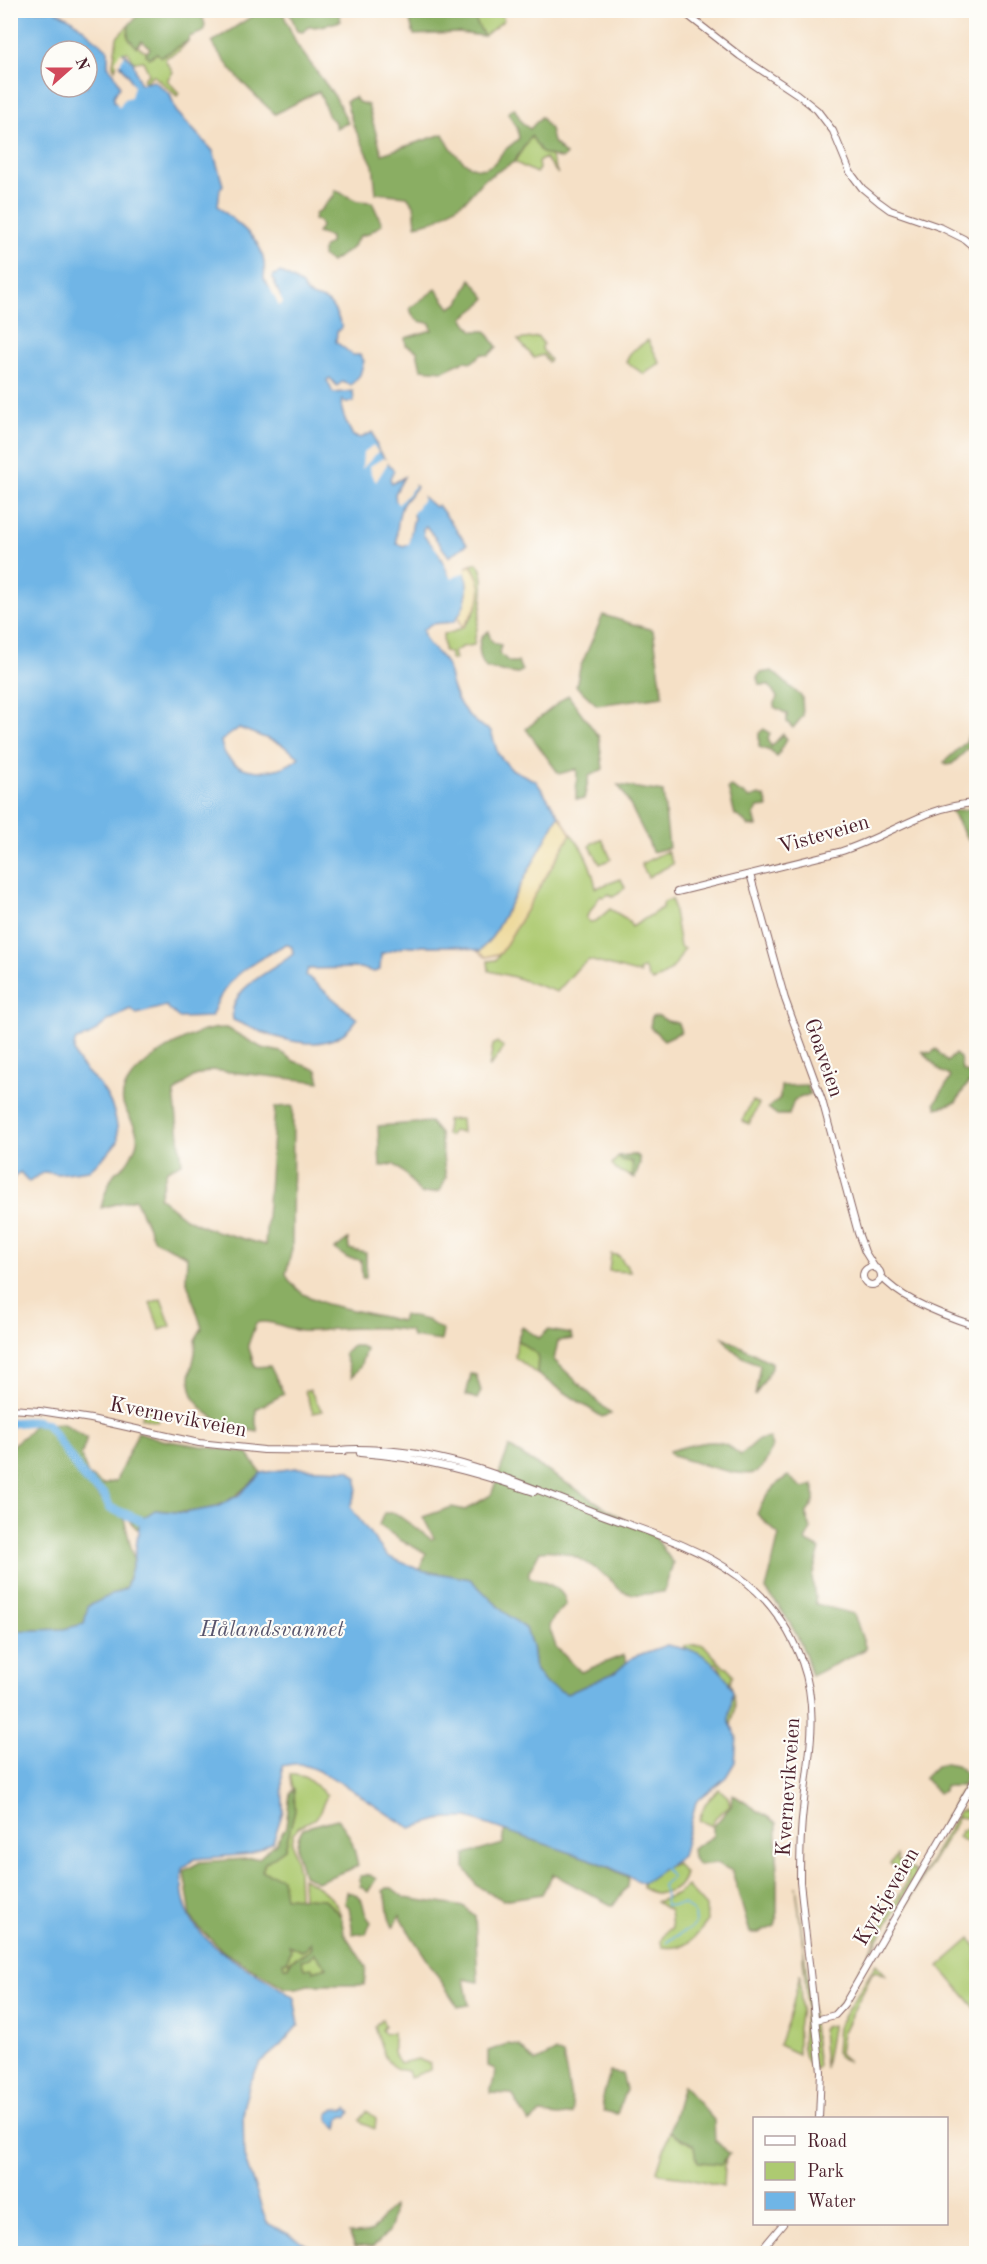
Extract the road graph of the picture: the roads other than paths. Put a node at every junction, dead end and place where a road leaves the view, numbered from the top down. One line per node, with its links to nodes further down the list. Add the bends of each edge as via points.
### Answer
1 (681, 10): 2 (main road, via 817,111 833,131 850,172 879,202 890,210 942,228)
2 (976, 249)
3 (976, 803): 4 (main road, Visteveien, via 942,808 849,849)
4 (750, 874): 5 (main road, Visteveien); 6 (main road, Goaveien, via 784,999 819,1092)
5 (677, 892)
6 (865, 1252): 7 (main road, Goaveien); 8 (main road, Goaveien)
7 (874, 1268): 8 (main road); 9 (main road)
8 (866, 1270): 10 (main road, via 864,1281)
9 (881, 1276): 10 (main road); 11 (main road)
10 (874, 1285): 11 (main road)
11 (900, 1292): 12 (main road, via 935,1311)
12 (976, 1326)
13 (10, 1409): 15 (main road, Kvernevikveien, via 91,1419 199,1443 264,1450 396,1450 446,1459 486,1470 675,1543 739,1576 780,1619 806,1675 812,1744 799,1853)
14 (976, 1778): 15 (main road, Kyrkjeveien, via 844,2005 835,2015)
15 (816, 2020): 16 (main road, Kvernevikveien, via 821,2071)
16 (819, 2117)
17 (781, 2225): 18 (main road)
18 (758, 2253)

